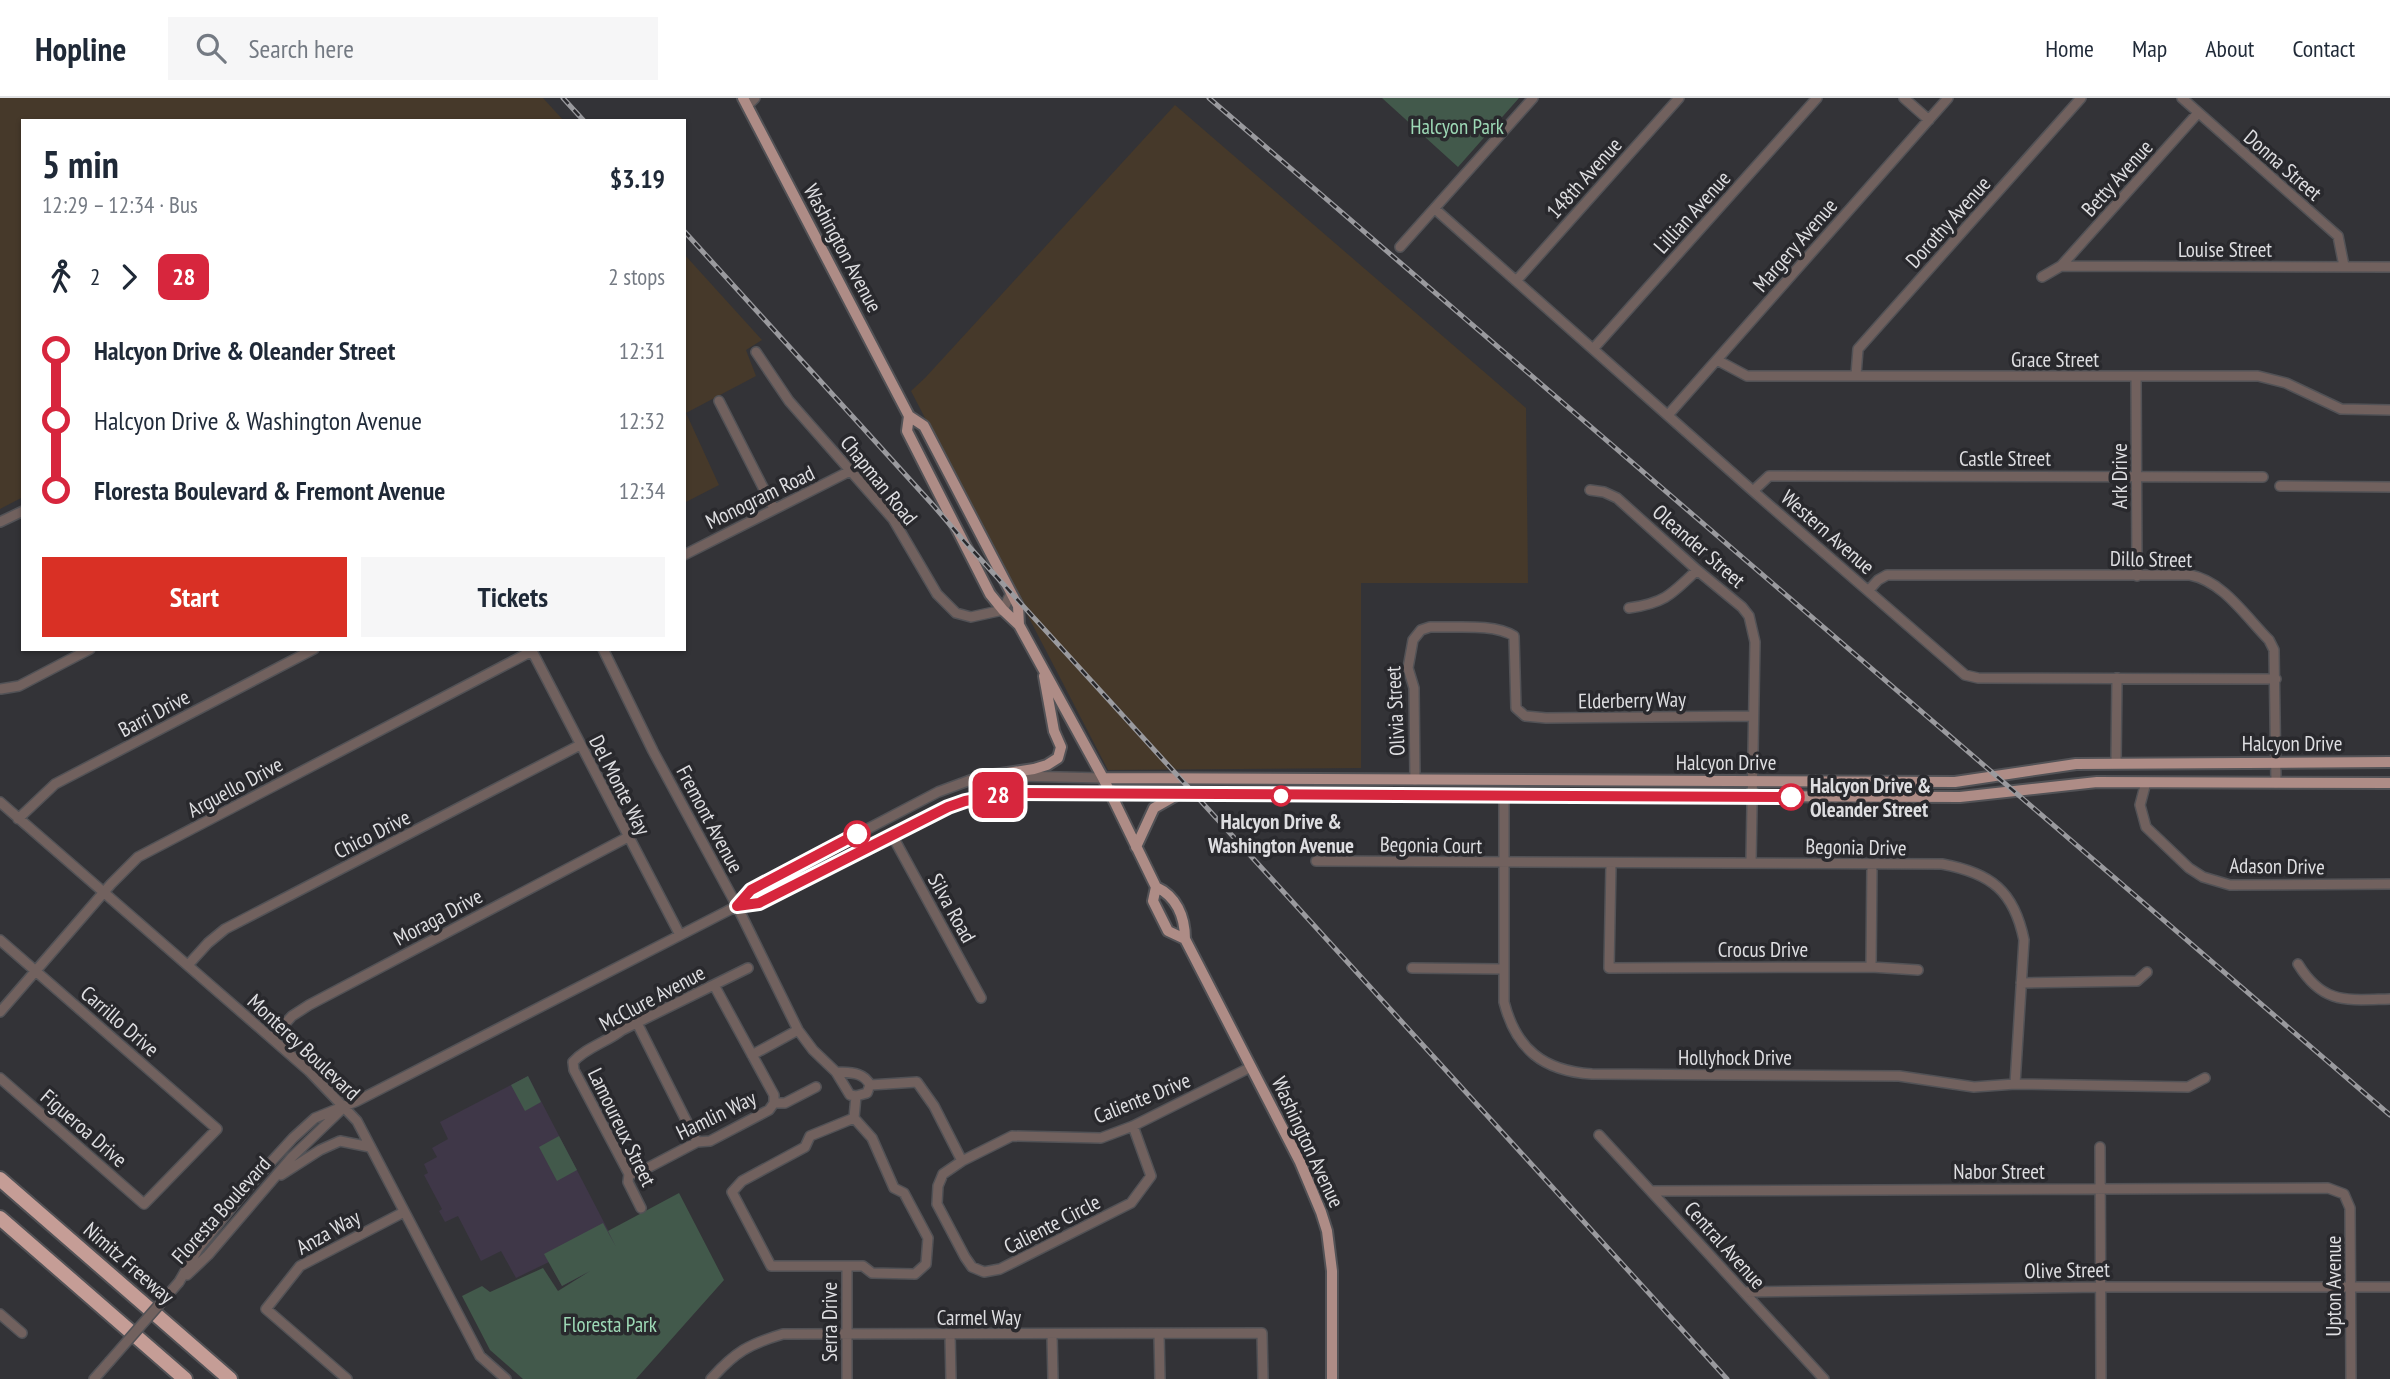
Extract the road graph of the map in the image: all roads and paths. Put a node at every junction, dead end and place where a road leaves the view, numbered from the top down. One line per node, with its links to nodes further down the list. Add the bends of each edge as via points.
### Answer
1 (1533, 98): 11 (street)
2 (1679, 98): 17 (street, 148th Avenue)
3 (1816, 98): 18 (street, Lillian Avenue)
4 (1904, 98): 10 (street)
5 (1948, 98): 10 (street, Margery Avenue)
6 (2081, 98): 21 (street, Dorothy Avenue, via 1858,349)
7 (2182, 98): 9 (street, Donna Street)
8 (748, 101): 26 (main road, Washington Avenue)
9 (2198, 113): 13 (street, Betty Avenue); 14 (street, Donna Street, via 2338,236)
10 (1929, 120): 20 (street, Margery Avenue)
11 (1435, 209): 12 (street); 17 (street, Western Avenue)
12 (1400, 247)
13 (2061, 266): 14 (street, Louise Street); 16 (street)
14 (2344, 266): 15 (street, Louise Street)
15 (2390, 267)
16 (2042, 277)
17 (1516, 281): 18 (street, Western Avenue)
18 (1593, 349): 25 (street, Western Avenue)
19 (756, 352): 27 (street, Chapman Road, via 789,401)
20 (1717, 360): 21 (street, Grace Street, via 1746,376); 25 (street, Margery Avenue)
21 (1856, 375): 22 (street, Grace Street)
22 (2136, 376): 24 (street, Grace Street, via 2258,376 2286,383 2340,409); 28 (street, Ark Drive)
23 (719, 401): 34 (street)
24 (2390, 410)
25 (1668, 415): 33 (street, Western Avenue)
26 (909, 416): 41 (main road, Washington Avenue, via 924,426); 43 (main road, Washington Avenue, via 907,430 990,594)
27 (850, 471): 34 (street, Monogram Road); 43 (street, Chapman Road, via 893,519 937,594 956,613 971,617)
28 (2136, 476): 29 (street, Castle Street); 33 (street, Castle Street, via 1769,476); 39 (street, Ark Drive)
29 (2263, 477)
30 (2280, 486): 31 (street)
31 (2390, 487)
32 (1591, 490): 38 (street, Oleander Street, via 1617,498)
33 (1753, 491): 40 (street, Western Avenue)
34 (774, 509): 37 (street, Monogram Road)
35 (21, 511): 36 (street)
36 (0, 522)
37 (686, 554)
38 (1697, 570): 42 (street, via 1674,593 1653,605); 55 (street, Oleander Street, via 1749,616 1755,642)
39 (2137, 576): 40 (street, Dillo Street, via 1887,575); 52 (street, Dillo Street, via 2190,575 2216,585 2269,640)
40 (1869, 590): 51 (street, Western Avenue, via 1965,675)
41 (1011, 593): 43 (street); 44 (main road, Washington Avenue, via 1018,606)
42 (1629, 608)
43 (1003, 610): 44 (main road, Washington Avenue)
44 (1019, 625): 50 (main road, Washington Avenue)
45 (310, 651): 74 (street, Barri Drive, via 55,784)
46 (529, 651): 85 (street, Arguello Drive, via 138,857)
47 (532, 651): 56 (street, Del Monte Way)
48 (604, 651): 86 (street, Fremont Avenue)
49 (74, 653): 53 (street, via 19,686)
50 (1042, 666): 60 (main road, via 1061,747 1058,758 1034,769); 61 (main road, Washington Avenue)
51 (2117, 678): 52 (street, Western Avenue); 59 (street)
52 (2276, 679): 57 (street, Dillo Street)
53 (0, 686)
54 (1516, 708): 55 (street, Elderberry Way, via 1525,716 1546,718); 62 (street, Olivia Street, via 1514,636 1494,628 1421,630 1413,640 1408,668 1414,688)
55 (1753, 716): 63 (street, Oleander Street)
56 (580, 745): 76 (street, Del Monte Way); 91 (street, Chico Drive, via 225,929)
57 (2276, 762): 58 (main road, Halcyon Drive); 59 (main road, Halcyon Drive); 66 (street, Dillo Street)
58 (2390, 762)
59 (2116, 763): 64 (main road, Halcyon Drive, via 2076,764 1965,781)
60 (994, 775): 61 (street, Floresta Boulevard); 86 (street, Floresta Boulevard, via 938,792 751,890)
61 (1103, 778): 62 (main road, Halcyon Drive); 68 (main road, Washington Avenue)
62 (1415, 780): 63 (main road, Halcyon Drive)
63 (1752, 780): 64 (main road, Halcyon Drive); 71 (street, Oleander Street)
64 (1905, 782): 72 (main road)
65 (2146, 782): 66 (main road, Halcyon Drive); 72 (main road, Halcyon Drive, via 2073,783 1960,797); 83 (street, Adason Drive, via 2140,805 2146,827 2203,877 2230,885)
66 (2276, 783): 67 (main road, Halcyon Drive)
67 (2390, 783)
68 (1110, 793): 69 (main road, Halcyon Drive); 75 (street, Floresta Boulevard, via 995,795 948,807); 77 (main road, Washington Avenue)
69 (1178, 795): 70 (main road, Halcyon Drive); 77 (main road, via 1154,808)
70 (1504, 796): 71 (main road, Halcyon Drive); 80 (street, Hollyhock Drive)
71 (1752, 797): 72 (main road, Halcyon Drive); 79 (street, Oleander Street)
72 (1879, 797)
73 (0, 802): 74 (street, Monterey Boulevard)
74 (18, 819): 85 (street, Monterey Boulevard)
75 (892, 835): 86 (street, Floresta Boulevard, via 759,903); 101 (street, Silva Road)
76 (628, 837): 87 (street, Del Monte Way); 106 (street, Moraga Drive, via 309,1005)
77 (1136, 847): 84 (main road, Washington Avenue)
78 (1316, 861): 80 (street, Begonia Court)
79 (1751, 862): 81 (street, Begonia Drive); 82 (street, Begonia Drive)
80 (1504, 863): 81 (street, Begonia Drive); 95 (street, Hollyhock Drive)
81 (1611, 864): 92 (street, Crocus Drive, via 1609,968)
82 (1872, 866): 92 (street); 99 (street, Begonia Drive, via 1942,864 1984,876 2000,888 2020,921 2024,940)
83 (2390, 884)
84 (1156, 887): 88 (main road, Washington Avenue, via 1170,893 1185,922); 88 (main road, Washington Avenue, via 1153,901 1168,931)
85 (104, 892): 91 (street, Monterey Boulevard); 97 (street, Arguello Drive)
86 (737, 906): 87 (street, Floresta Boulevard); 105 (street, Fremont Avenue)
87 (680, 935): 118 (street, Floresta Boulevard)
88 (1185, 939): 109 (main road, Washington Avenue)
89 (0, 940): 97 (street, Carrillo Drive)
90 (2298, 964): 102 (street, via 2311,983 2333,998)
91 (188, 965): 106 (street, Monterey Boulevard)
92 (1871, 967): 96 (street, Crocus Drive)
93 (748, 968): 100 (street, McClure Avenue)
94 (1412, 968): 95 (street)
95 (1503, 969): 114 (street, Hollyhock Drive, via 1504,1002 1522,1044 1543,1062 1575,1073 1899,1076 1964,1086)
96 (1917, 970)
97 (36, 972): 103 (street, Arguello Drive); 132 (street, Carrillo Drive, via 217,1129)
98 (2147, 972): 99 (street, via 2137,981)
99 (2021, 983): 114 (street, Begonia Drive)
100 (714, 985): 104 (street, McClure Avenue); 107 (street)
101 (981, 998)
102 (2390, 999)
103 (0, 1012)
104 (637, 1023): 108 (street, McClure Avenue); 122 (street)
105 (798, 1030): 107 (street); 110 (street, Fremont Avenue)
106 (272, 1038): 118 (street, Monterey Boulevard)
107 (752, 1055): 117 (street)
108 (573, 1062): 126 (street, Lamoureux Street)
109 (1251, 1067): 120 (street, Caliente Drive); 160 (main road, Washington Avenue, via 1300,1162 1327,1231 1332,1271)
110 (836, 1072): 113 (street, via 859,1073); 116 (street, Fremont Avenue, via 850,1095)
111 (0, 1078): 132 (street, Figueroa Drive)
112 (2205, 1078): 114 (street, Hollyhock Drive, via 2188,1087)
113 (870, 1084): 116 (street, via 867,1093); 125 (street, via 917,1082)
114 (2015, 1084)
115 (816, 1087): 117 (street, Hamlin Way, via 785,1103)
116 (856, 1096): 119 (street)
117 (774, 1103): 122 (street, Hamlin Way, via 710,1141)
118 (343, 1108): 123 (street, Monterey Boulevard, via 357,1121); 128 (street, Floresta Boulevard); 138 (street, Floresta Boulevard, via 315,1118 293,1138 198,1250)
119 (854, 1118): 137 (street, via 872,1138 894,1188 904,1193 928,1238 926,1264 915,1274 872,1273 863,1266); 137 (street, via 810,1136 805,1147 742,1181 732,1192 771,1266)
120 (1133, 1126): 125 (street, Caliente Drive, via 1101,1138 1012,1136); 133 (street, Caliente Circle, via 1151,1176 1131,1203 1000,1269 984,1272 972,1267)
121 (1599, 1135): 130 (street, Central Avenue)
122 (697, 1142): 126 (street, Hamlin Way)
123 (370, 1147): 128 (street, via 340,1141); 135 (street, Monterey Boulevard)
124 (2100, 1147): 129 (street)
125 (962, 1161): 133 (street, Caliente Drive, via 943,1174)
126 (629, 1174): 134 (street, Lamoureux Street, via 628,1182)
127 (0, 1179): 151 (highway, Nimitz Freeway)
128 (271, 1182): 138 (street, Floresta Boulevard)
129 (2100, 1187): 130 (street, Nabor Street); 131 (street, Nabor Street, via 2328,1188); 139 (street)
130 (1653, 1191): 142 (street, Central Avenue)
131 (2344, 1194): 140 (street, Upton Avenue, via 2350,1208)
132 (144, 1204)
133 (937, 1205)
134 (641, 1208)
135 (404, 1212): 152 (street, Anza Way, via 300,1266 266,1309); 153 (street, Monterey Boulevard, via 481,1356)
136 (0, 1218): 150 (highway)
137 (847, 1266): 145 (street, Serra Drive)
138 (179, 1282): 149 (street, bridge)
139 (2100, 1287): 140 (street, Olive Street); 142 (street, Olive Street); 162 (street)
140 (2350, 1287): 141 (street, Olive Street); 163 (street, Upton Avenue)
141 (2390, 1287)
142 (1745, 1292): 161 (street, Central Avenue)
143 (0, 1314): 144 (street)
144 (22, 1333)
145 (847, 1333): 146 (street, Carmel Way); 154 (street, Carmel Way, via 783,1334 755,1343 729,1359); 155 (street, Serra Drive)
146 (950, 1334): 148 (street, Carmel Way); 156 (street)
147 (1160, 1334): 148 (street, Carmel Way); 158 (street); 159 (street, Carmel Way, via 1262,1333)
148 (1052, 1335): 157 (street)
149 (94, 1379)
150 (185, 1379)
151 (230, 1379)
152 (347, 1379)
153 (506, 1379)
154 (711, 1379)
155 (847, 1379)
156 (951, 1379)
157 (1053, 1379)
158 (1160, 1379)
159 (1263, 1379)
160 (1332, 1379)
161 (1824, 1379)
162 (2101, 1379)
163 (2351, 1379)

